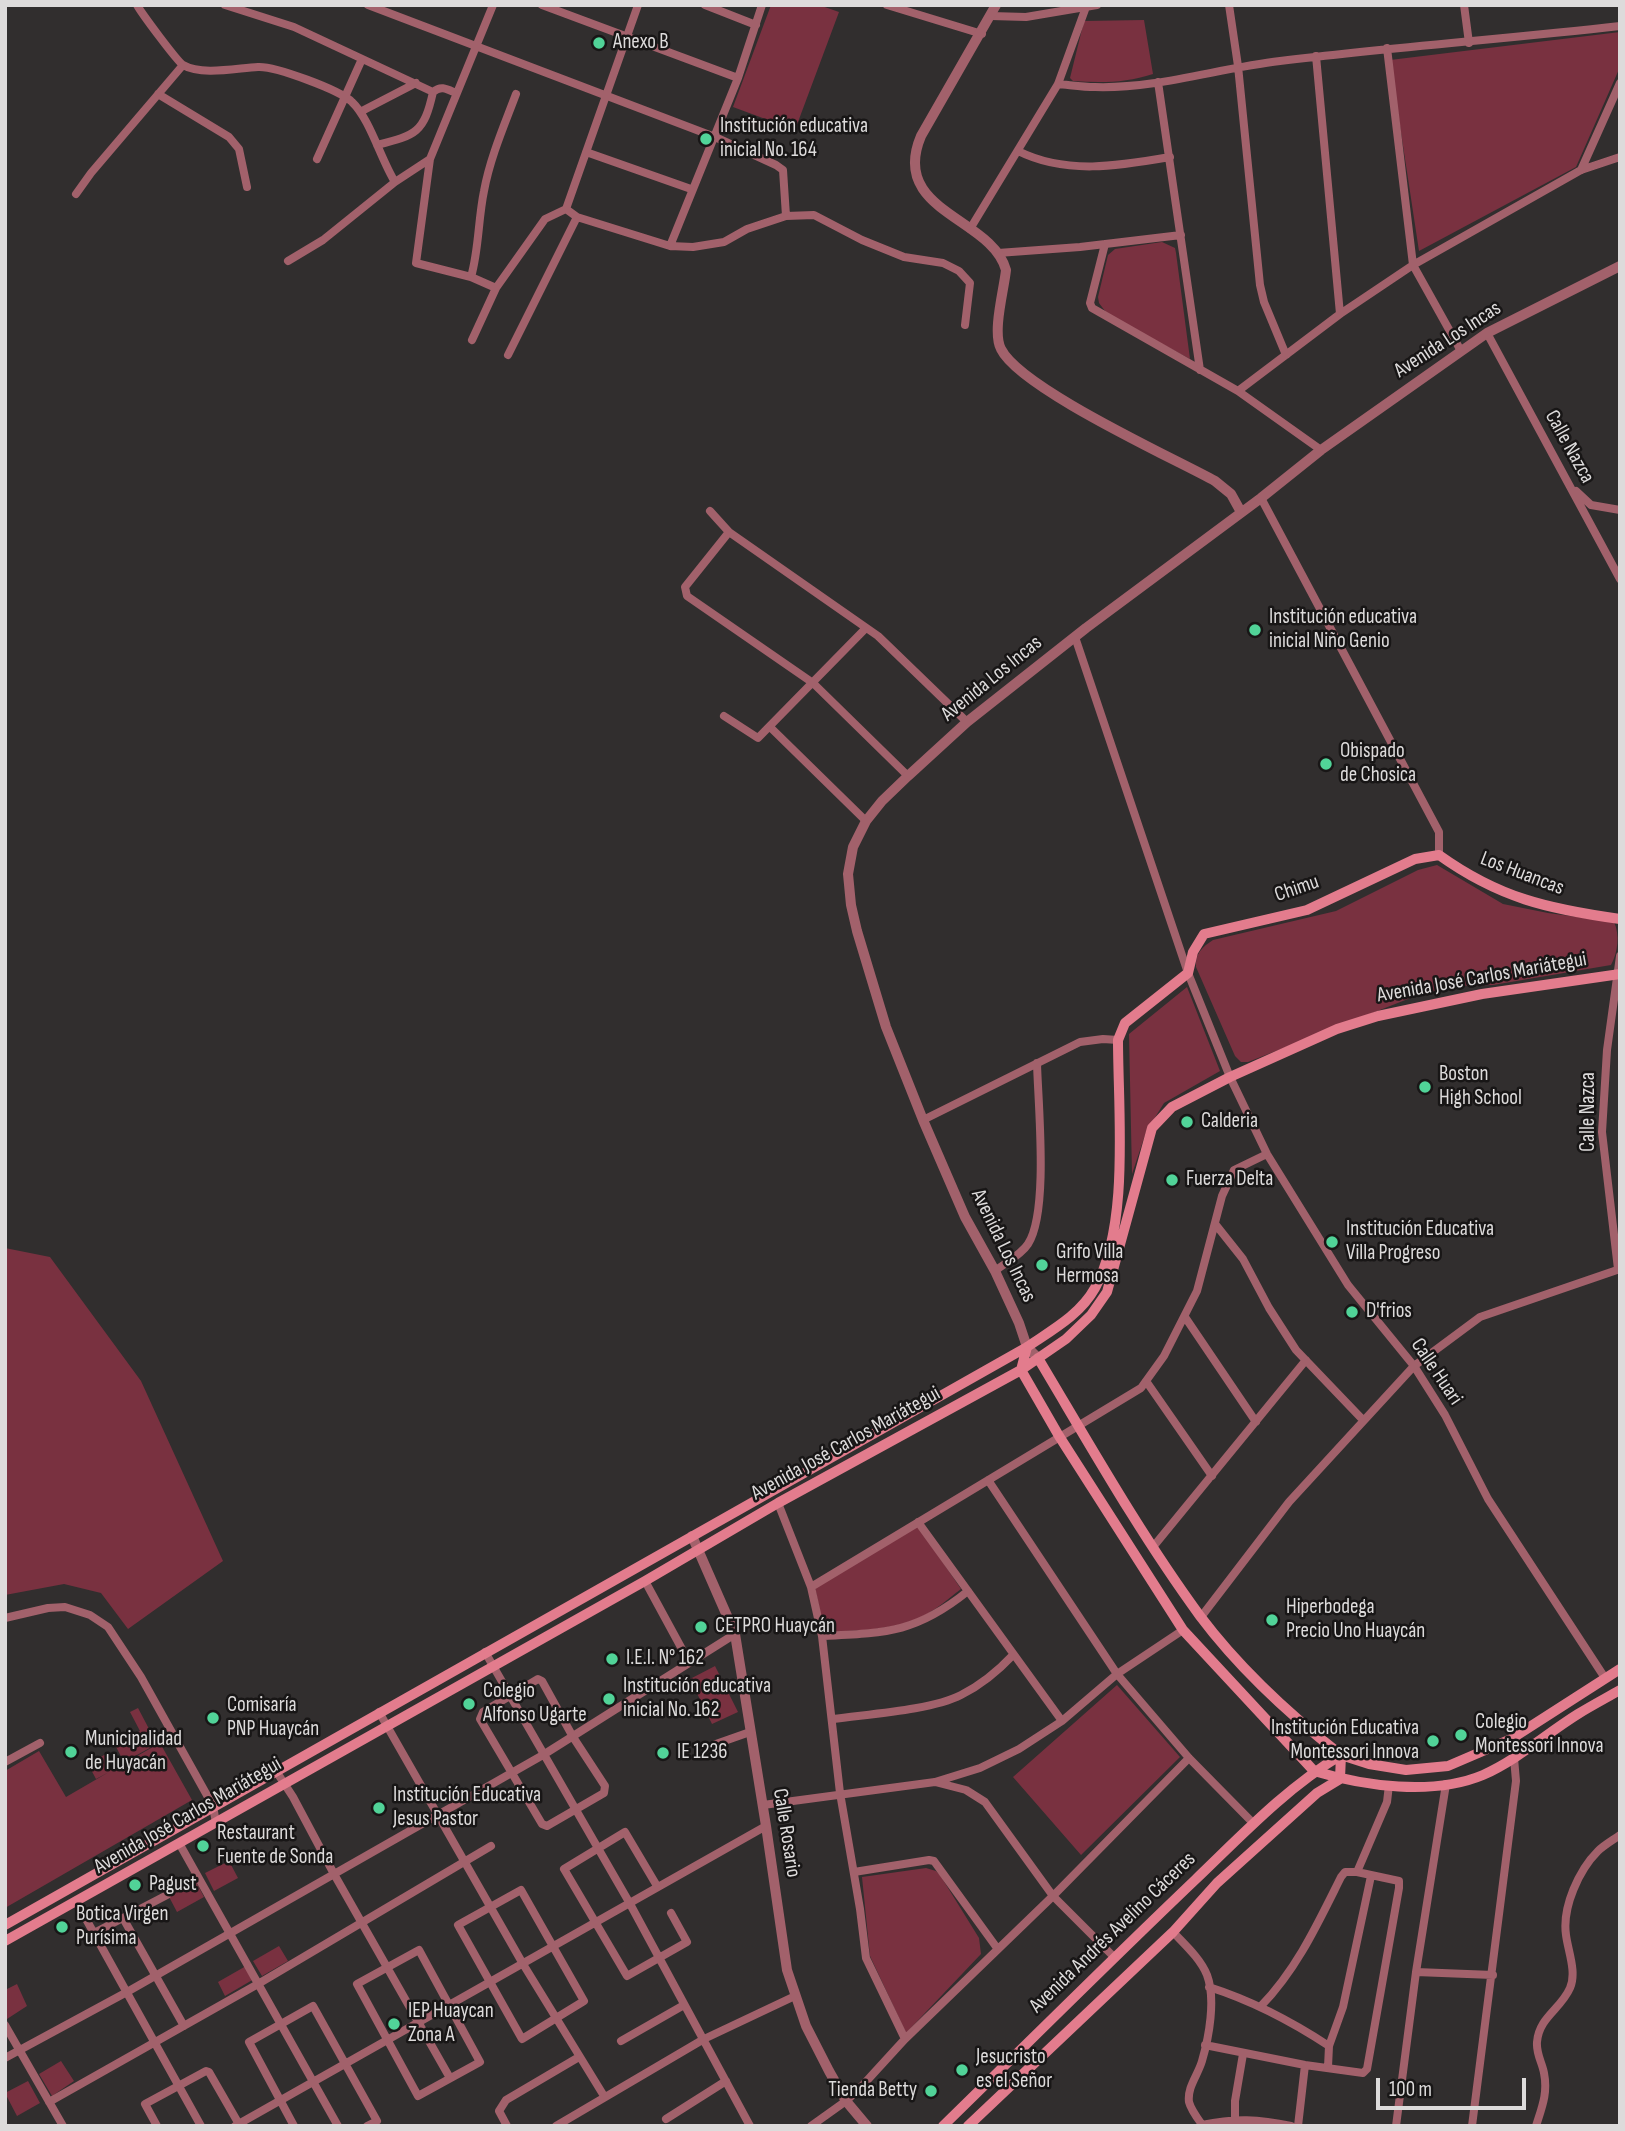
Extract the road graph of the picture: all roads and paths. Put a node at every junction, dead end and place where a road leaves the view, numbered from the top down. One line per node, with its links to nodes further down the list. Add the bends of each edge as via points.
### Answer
1 (137, 5): 25 (street)
2 (225, 5): 24 (street, via 294,27)
3 (368, 5): 21 (street)
4 (493, 5): 21 (street)
5 (542, 5): 19 (street)
6 (638, 5): 19 (street)
7 (705, 5): 16 (street)
8 (762, 5): 16 (street)
9 (887, 5): 18 (street)
10 (996, 5): 15 (street)
11 (1097, 5): 14 (street)
12 (1229, 5): 26 (street)
13 (1464, 5): 20 (street)
14 (1086, 7): 15 (street, via 1027,17); 31 (street)
15 (991, 16): 18 (street)
16 (756, 25): 27 (street)
17 (1620, 26): 20 (street)
18 (982, 34): 55 (street, via 921,136 914,158 914,169 931,199)
19 (627, 38): 27 (street); 36 (street)
20 (1469, 43): 22 (street)
21 (474, 46): 33 (street); 36 (street)
22 (1387, 47): 23 (street); 61 (street)
23 (1316, 56): 26 (street); 65 (street)
24 (362, 59): 29 (street); 37 (street)
25 (183, 65): 34 (street); 37 (street, via 211,71 277,69)
26 (1238, 66): 28 (street); 71 (street, via 1261,285)
27 (738, 78): 39 (street)
28 (1158, 82): 31 (street, via 1096,88); 43 (street)
29 (416, 83): 32 (street); 38 (street)
30 (1620, 83): 47 (street)
31 (1058, 84): 41 (street)
32 (433, 92): 33 (street, via 444,88); 40 (street, via 428,116 419,129)
33 (456, 93): 46 (street)
34 (158, 94): 49 (street, via 229,137 239,149); 51 (street)
35 (516, 94): 63 (street, via 489,165)
36 (606, 95): 39 (street); 42 (street)
37 (346, 97): 38 (street); 45 (street)
38 (360, 112): 40 (street)
39 (715, 137): 50 (street); 53 (street, via 783,170)
40 (377, 145): 48 (street)
41 (1018, 151): 43 (street, via 1056,165 1083,167); 55 (street)
42 (586, 152): 50 (street); 52 (street)
43 (1170, 158): 56 (street)
44 (1620, 158): 47 (street)
45 (317, 159)
46 (430, 159): 48 (street); 63 (street, via 416,263)
47 (1581, 170): 61 (street)
48 (395, 182): 60 (street, via 323,240)
49 (247, 187)
50 (691, 189): 58 (street)
51 (76, 194)
52 (566, 209): 54 (street); 64 (street, via 545,219)
53 (786, 216): 58 (street, via 724,242); 66 (street, via 814,215 904,257 943,263 959,271 970,283)
54 (577, 217): 58 (street); 70 (street)
55 (970, 229): 59 (street)
56 (1181, 235): 57 (street); 72 (street)
57 (1105, 244): 59 (street); 72 (street, via 1092,308)
58 (670, 246)
59 (998, 253): 79 (street, via 1006,270 997,335 1001,349 1019,371 1063,401 1215,481 1228,490)
60 (288, 261)
61 (1413, 265): 65 (street); 69 (street)
62 (1620, 266): 67 (street, Avenida Los Incas)
63 (471, 277): 64 (street)
64 (496, 288): 68 (street)
65 (1340, 314): 71 (street)
66 (965, 325)
67 (1487, 333): 69 (street, Avenida Los Incas); 75 (street, Calle Nazca)
68 (472, 340)
69 (1461, 351): 74 (street, Avenida Los Incas)
70 (508, 355)
71 (1286, 355): 73 (street)
72 (1200, 370): 73 (street)
73 (1238, 391): 74 (street)
74 (1321, 450): 76 (street, Avenida Los Incas)
75 (1571, 488): 77 (street, via 1591,505); 81 (street, Calle Nazca)
76 (1261, 498): 79 (street, Avenida Los Incas); 90 (street, via 1438,832)
77 (1620, 510)
78 (710, 511): 80 (street)
79 (1241, 512): 83 (street, Avenida Los Incas)
80 (729, 532): 82 (street); 84 (street, via 685,587 687,596)
81 (1620, 579)
82 (866, 628): 84 (street); 86 (street)
83 (1076, 637): 86 (street, Avenida Los Incas); 93 (street, Calle Huari)
84 (813, 683): 87 (street); 88 (street)
85 (724, 716): 87 (street, via 758,738)
86 (967, 722): 88 (street, Avenida Los Incas)
87 (770, 727): 89 (street)
88 (908, 776): 89 (street, Avenida Los Incas)
89 (866, 821): 98 (street, Avenida Los Incas, via 853,847 848,874 851,905 886,1027)
90 (1439, 855): 91 (main road, Los Huancas, via 1465,873 1530,903); 93 (main road, Chimu, via 1415,859 1307,909 1204,934)
91 (1620, 919)
92 (1620, 956): 94 (street, Calle Nazca)
93 (1188, 973): 95 (main road, via 1125,1023); 97 (street, Calle Huari)
94 (1619, 974): 97 (main road, Avenida José Carlos Mariátegui, via 1482,994 1378,1016 1337,1029); 101 (street, Calle Nazca, via 1607,1050 1602,1132)
95 (1118, 1040): 96 (street, via 1080,1042); 104 (main road, Avenida José Carlos Mariátegui, via 1119,1168 1108,1253 1095,1288 1080,1307)
96 (1037, 1063): 98 (street); 102 (street, via 1037,1222 1027,1246)
97 (1230, 1077): 99 (street, Calle Huari); 105 (main road, Avenida José Carlos Mariátegui, via 1172,1107 1152,1128 1107,1292 1066,1339)
98 (923, 1120): 102 (street, Avenida Los Incas, via 965,1217)
99 (1267, 1154): 100 (street, via 1234,1170); 107 (street, Calle Huari, via 1348,1286)
100 (1216, 1225): 103 (street); 106 (street, via 1243,1259 1269,1308)
101 (1619, 1269): 107 (street, via 1480,1317)
102 (995, 1271): 104 (street, Avenida Los Incas)
103 (1185, 1317): 109 (street); 111 (street)
104 (1027, 1346): 105 (street, Avenida Los Incas); 108 (main road); 118 (main road, Avenida José Carlos Mariátegui)
105 (1038, 1358): 108 (main road, Avenida José Carlos Mariátegui); 112 (main road, Avenida Los Incas)
106 (1306, 1360): 110 (street); 111 (street)
107 (1414, 1366): 110 (street); 135 (street, Calle Huari, via 1488,1499)
108 (1021, 1370): 113 (main road); 116 (main road, Avenida José Carlos Mariátegui)
109 (1146, 1381): 112 (street, via 1142,1388); 114 (street)
110 (1363, 1420): 124 (street, via 1289,1502)
111 (1256, 1422): 114 (street)
112 (1078, 1425): 113 (street); 119 (main road, Avenida Los Incas)
113 (1059, 1436): 115 (street); 126 (main road)
114 (1212, 1476): 119 (street)
115 (988, 1480): 117 (street); 134 (street)
116 (778, 1503): 120 (main road, Avenida José Carlos Mariátegui); 122 (street)
117 (918, 1522): 122 (street); 123 (street)
118 (692, 1536): 120 (street, Calle Rosario); 129 (main road, Avenida José Carlos Mariátegui)
119 (1153, 1547): 124 (main road, Avenida Los Incas)
120 (698, 1550): 121 (main road, Avenida José Carlos Mariátegui); 127 (street, Calle Rosario)
121 (645, 1581): 131 (street); 132 (main road, Avenida José Carlos Mariátegui)
122 (811, 1587): 128 (street)
123 (968, 1591): 128 (street, via 923,1622 867,1634); 130 (street)
124 (1201, 1617): 147 (main road, Avenida Los Incas, via 1304,1726)
125 (5, 1619): 161 (street, via 65,1607 108,1627)
126 (1183, 1630): 134 (street); 152 (main road)
127 (735, 1634): 131 (street); 142 (street, Calle Rosario)
128 (822, 1636): 139 (street)
129 (485, 1652): 132 (street); 138 (main road, Avenida José Carlos Mariátegui)
130 (1013, 1656): 139 (street, via 995,1674 952,1698); 140 (street)
131 (689, 1662): 143 (street)
132 (493, 1665): 137 (street); 141 (main road, Avenida José Carlos Mariátegui)
133 (1620, 1670): 135 (main road)
134 (1117, 1674): 140 (street); 148 (street)
135 (1605, 1678): 147 (main road, via 1511,1739 1448,1766 1406,1770)
136 (1620, 1690): 149 (main road)
137 (510, 1695): 143 (street, via 541,1680); 146 (street); 153 (street, via 483,1712 480,1719)
138 (379, 1712): 141 (street); 151 (main road, Avenida José Carlos Mariátegui)
139 (833, 1719): 159 (street)
140 (1062, 1721): 155 (street, via 980,1768)
141 (387, 1726): 156 (main road, Avenida José Carlos Mariátegui); 163 (street)
142 (750, 1732): 145 (street); 160 (street, Calle Rosario)
143 (573, 1737): 146 (street); 162 (street, via 606,1790)
144 (40, 1742): 150 (street)
145 (713, 1745)
146 (543, 1755): 153 (street); 162 (street)
147 (1341, 1755): 152 (main road, Avenida Andrés Avelino Cáceres); 154 (main road)
148 (1189, 1758): 165 (street); 180 (street)
149 (1514, 1758): 157 (main road, via 1481,1775); 201 (street, via 1516,1782)
150 (5, 1762)
151 (276, 1771): 156 (street); 161 (main road, Avenida José Carlos Mariátegui)
152 (1314, 1771): 154 (main road); 165 (main road, Avenida Andrés Avelino Cáceres)
153 (511, 1773): 162 (street, via 544,1826); 163 (street)
154 (1340, 1779): 158 (main road); 177 (main road, Avenida Andrés Avelino Cáceres, via 1317,1793)
155 (934, 1782): 159 (street); 180 (street, via 966,1790 985,1802)
156 (283, 1784): 164 (main road, Avenida José Carlos Mariátegui); 175 (street)
157 (1446, 1784): 158 (main road); 199 (street)
158 (1389, 1785): 174 (street, via 1387,1802)
159 (840, 1793): 160 (street); 173 (street)
160 (763, 1805): 166 (street, Calle Rosario)
161 (213, 1806): 164 (street); 188 (main road, Avenida José Carlos Mariátegui)
162 (575, 1810): 170 (street)
163 (439, 1814): 171 (street); 175 (street)
164 (216, 1823): 168 (main road, Avenida José Carlos Mariátegui)
165 (1254, 1824): 172 (main road, Avenida Andrés Avelino Cáceres)
166 (766, 1826): 178 (street); 206 (street, Calle Rosario, via 787,1970)
167 (1620, 1835): 260 (street, via 1598,1851 1570,1899 1565,1930 1573,1976 1569,1989 1539,2030 1538,2055 1546,2088)
168 (179, 1843): 181 (main road, Avenida José Carlos Mariátegui); 191 (street)
169 (492, 1846): 171 (street)
170 (597, 1849): 178 (street, via 625,1832); 182 (street); 186 (street, via 564,1869)
171 (465, 1861): 183 (street); 187 (street)
172 (1206, 1870): 177 (main road); 196 (main road, Avenida Andrés Avelino Cáceres)
173 (854, 1872): 194 (street, via 934,1861); 216 (street, via 866,1958)
174 (1357, 1872): 176 (street); 209 (street, via 1345,1872 1341,1877 1297,1962)
175 (334, 1874): 187 (street); 191 (street)
176 (1371, 1876): 221 (street, via 1343,2007); 230 (street, via 1399,1881 1399,1888 1367,2069 1356,2073)
177 (1217, 1883): 189 (main road, Avenida Andrés Avelino Cáceres)
178 (657, 1886): 182 (street)
179 (167, 1895): 185 (street)
180 (1053, 1896): 194 (street); 196 (street)
181 (76, 1901): 190 (street); 192 (main road, Avenida José Carlos Mariátegui)
182 (629, 1902): 186 (street); 195 (street)
183 (491, 1906): 193 (street, via 520,1890); 197 (street); 202 (street, via 458,1925)
184 (671, 1913): 195 (street, via 687,1942)
185 (124, 1918): 190 (street); 200 (street)
186 (595, 1922): 193 (street); 195 (street, via 626,1976)
187 (362, 1923): 198 (street); 203 (street)
188 (5, 1925)
189 (1173, 1932): 204 (street, via 1197,1957); 227 (main road, Avenida Andrés Avelino Cáceres)
190 (94, 1933): 205 (street)
191 (229, 1934): 200 (street); 203 (street)
192 (5, 1941)
193 (552, 1946): 197 (street); 210 (street, via 584,2001)
194 (997, 1948): 216 (street)
195 (659, 1958): 208 (street)
196 (1115, 1958): 222 (main road, Avenida Andrés Avelino Cáceres)
197 (523, 1964): 202 (street); 210 (street)
198 (387, 1967): 207 (street, via 419,1950); 211 (street); 217 (street, via 358,1984)
199 (1416, 1972): 201 (street); 258 (street)
200 (156, 1975): 205 (street); 214 (street)
201 (1493, 1975): 259 (street)
202 (490, 1982): 207 (street); 210 (street, via 522,2039)
203 (258, 1984): 212 (street); 214 (street)
204 (1209, 1987): 209 (street); 220 (street)
205 (127, 1992): 219 (street); 223 (street)
206 (796, 1996): 215 (street); 237 (street, Calle Rosario, via 806,2026)
207 (450, 2004): 211 (street); 231 (street, via 480,2062)
208 (684, 2005): 215 (street); 218 (street)
209 (1261, 2006): 221 (street)
210 (556, 2018): 225 (street)
211 (419, 2023): 217 (street); 231 (street)
212 (281, 2024): 228 (street, via 313,2006); 233 (street); 236 (street, via 249,2042)
213 (5, 2025): 223 (street)
214 (184, 2026): 219 (street)
215 (704, 2039): 232 (street); 235 (street)
216 (905, 2039): 237 (street)
217 (388, 2040): 228 (street); 231 (street, via 418,2096)
218 (621, 2040)
219 (155, 2043): 234 (street); 238 (street)
220 (1205, 2045): 224 (street); 244 (street, via 1189,2096 1189,2105)
221 (1329, 2046): 230 (street)
222 (1022, 2049): 227 (main road); 254 (main road, Avenida Andrés Avelino Cáceres)
223 (20, 2050): 226 (street); 238 (street)
224 (1243, 2054): 229 (street); 240 (street)
225 (579, 2056): 235 (street); 251 (street, via 506,2100 499,2111)
226 (5, 2058)
227 (1036, 2061): 255 (main road, Avenida Andrés Avelino Cáceres)
228 (346, 2064): 233 (street); 250 (street, via 377,2120)
229 (1306, 2065): 230 (street); 257 (street)
230 (1328, 2067)
231 (450, 2078)
232 (726, 2081): 239 (street); 243 (street)
233 (314, 2082): 236 (street); 249 (street)
234 (178, 2085): 241 (street, via 209,2072); 246 (street, via 145,2104); 247 (street)
235 (604, 2096): 242 (street)
236 (281, 2100): 241 (street); 248 (street)
237 (846, 2101): 252 (street); 253 (street, Calle Rosario)
238 (49, 2102): 245 (street)
239 (666, 2119)
240 (1235, 2123): 244 (street); 256 (street, via 1258,2119)
241 (238, 2125)
242 (561, 2125)
243 (747, 2125)
244 (1203, 2125)
245 (62, 2126)
246 (158, 2126)
247 (201, 2126)
248 (295, 2126)
249 (338, 2126)
250 (367, 2126)
251 (507, 2126)
252 (811, 2126)
253 (867, 2126)
254 (943, 2126)
255 (968, 2126)
256 (1291, 2126)
257 (1298, 2126)
258 (1396, 2126)
259 (1472, 2126)
260 (1536, 2126)

